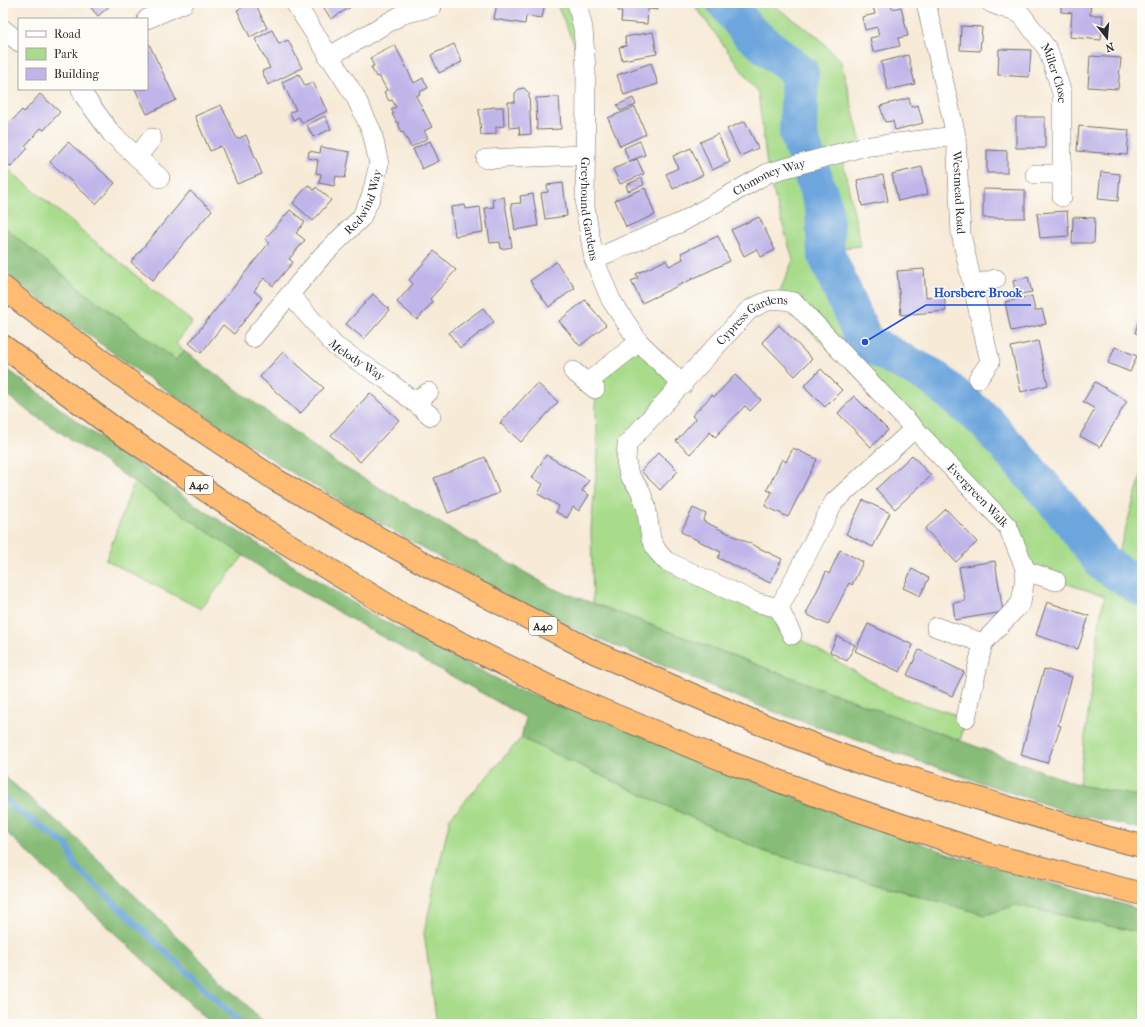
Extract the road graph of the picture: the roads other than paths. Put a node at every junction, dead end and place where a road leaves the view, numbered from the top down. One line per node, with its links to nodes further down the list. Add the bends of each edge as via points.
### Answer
1 (184, 3): 8 (street)
2 (295, 3): 11 (street, Redwind Way)
3 (577, 3): 15 (street, Greyhound Gardens, via 583,28 586,70)
4 (991, 3): 19 (street, Miller Close, via 1021,14 1048,50 1062,93)
5 (931, 4): 13 (street, Westmead Road)
6 (432, 7): 7 (street)
7 (401, 8): 11 (street)
8 (155, 12)
9 (3, 29): 10 (street)
10 (18, 41)
11 (328, 57): 26 (street, Redwind Way, via 355,96 372,132 379,164 370,197 360,218 322,256)
12 (81, 90): 16 (street, via 111,133)
13 (956, 136): 22 (street, Clomoney Way, via 862,147 768,173 682,222); 24 (street, Westmead Road, via 962,234)
14 (152, 138): 16 (street)
15 (584, 155): 17 (street); 22 (street, Greyhound Gardens, via 585,208)
16 (137, 157): 20 (street)
17 (486, 159)
18 (1036, 174): 19 (street)
19 (1062, 174): 21 (street, Miller Close)
20 (160, 178)
21 (1062, 197)
22 (594, 259): 28 (street, Greyhound Gardens, via 611,300)
23 (996, 279): 24 (street)
24 (973, 285): 30 (street, Westmead Road, via 990,362)
25 (3, 287): 42 (highway, A40, via 140,389 276,480 432,568 596,653 753,721 861,763)
26 (290, 295): 27 (street, Redwind Way); 33 (street, Melody Way, via 335,346 387,380 422,397)
27 (253, 338)
28 (639, 342): 31 (street); 32 (street, Greyhound Gardens)
29 (3, 346): 43 (highway, A40, via 118,431 260,527 402,614 561,693 723,760 845,806 988,854)
30 (978, 379)
31 (585, 381)
32 (683, 385): 34 (street, Cypress Gardens, via 749,310 777,298 794,302); 37 (street, Cypress Gardens, via 627,444 626,461 629,475 640,490 646,506 651,539 666,561 755,602)
33 (431, 416)
34 (914, 430): 35 (street, Evergreen Walk, via 1008,526); 37 (street, via 834,502)
35 (1026, 571): 36 (street); 40 (street, via 1021,603)
36 (1056, 580)
37 (779, 608): 39 (street)
38 (936, 627): 40 (street)
39 (792, 635)
40 (983, 643): 41 (street)
41 (966, 718)
42 (1142, 846)
43 (1142, 894)

